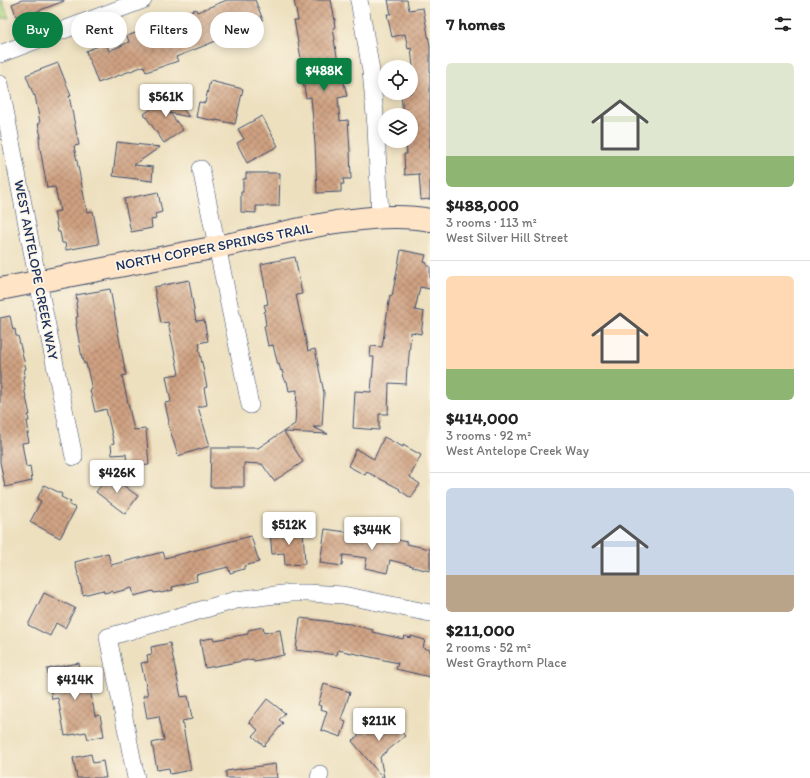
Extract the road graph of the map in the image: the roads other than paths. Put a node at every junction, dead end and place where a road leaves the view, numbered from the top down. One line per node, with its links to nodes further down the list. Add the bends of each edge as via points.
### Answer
1 (142, 0): 3 (street)
2 (359, 0): 6 (street, via 371,71)
3 (0, 54)
4 (0, 84): 9 (street, WEST ANTELOPE CREEK WAY)
5 (201, 169): 8 (street)
6 (380, 217): 7 (street, NORTH COPPER SPRINGS TRAIL); 8 (street, NORTH COPPER SPRINGS TRAIL, via 323,225)
7 (430, 220)
8 (217, 247): 9 (street, NORTH COPPER SPRINGS TRAIL); 11 (street)
9 (38, 282): 10 (street, NORTH COPPER SPRINGS TRAIL); 12 (street, WEST ANTELOPE CREEK WAY)
10 (0, 289)
11 (250, 406)
12 (74, 457)
13 (430, 613): 14 (street, via 343,595 290,593 236,600 108,637)
14 (136, 778)

